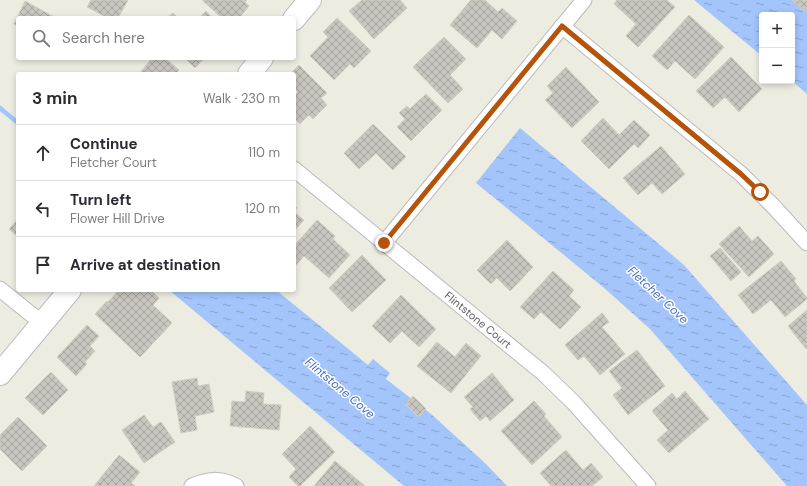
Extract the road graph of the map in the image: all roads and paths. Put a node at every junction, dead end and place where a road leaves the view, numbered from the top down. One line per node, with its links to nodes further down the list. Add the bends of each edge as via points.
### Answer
1 (310, 0): 3 (street)
2 (584, 0): 4 (street)
3 (296, 17)
4 (562, 26): 8 (street); 9 (street, via 741,174)
5 (260, 60): 6 (street)
6 (251, 72)
7 (296, 171): 8 (street, Flintstone Court)
8 (384, 243): 16 (street, Flintstone Court, via 543,373 574,403)
9 (807, 243)
10 (0, 289): 12 (street)
11 (68, 292): 12 (street)
12 (42, 323): 13 (street)
13 (0, 374)
14 (192, 486): 15 (street, via 213,480)
15 (236, 486)
16 (648, 486)

